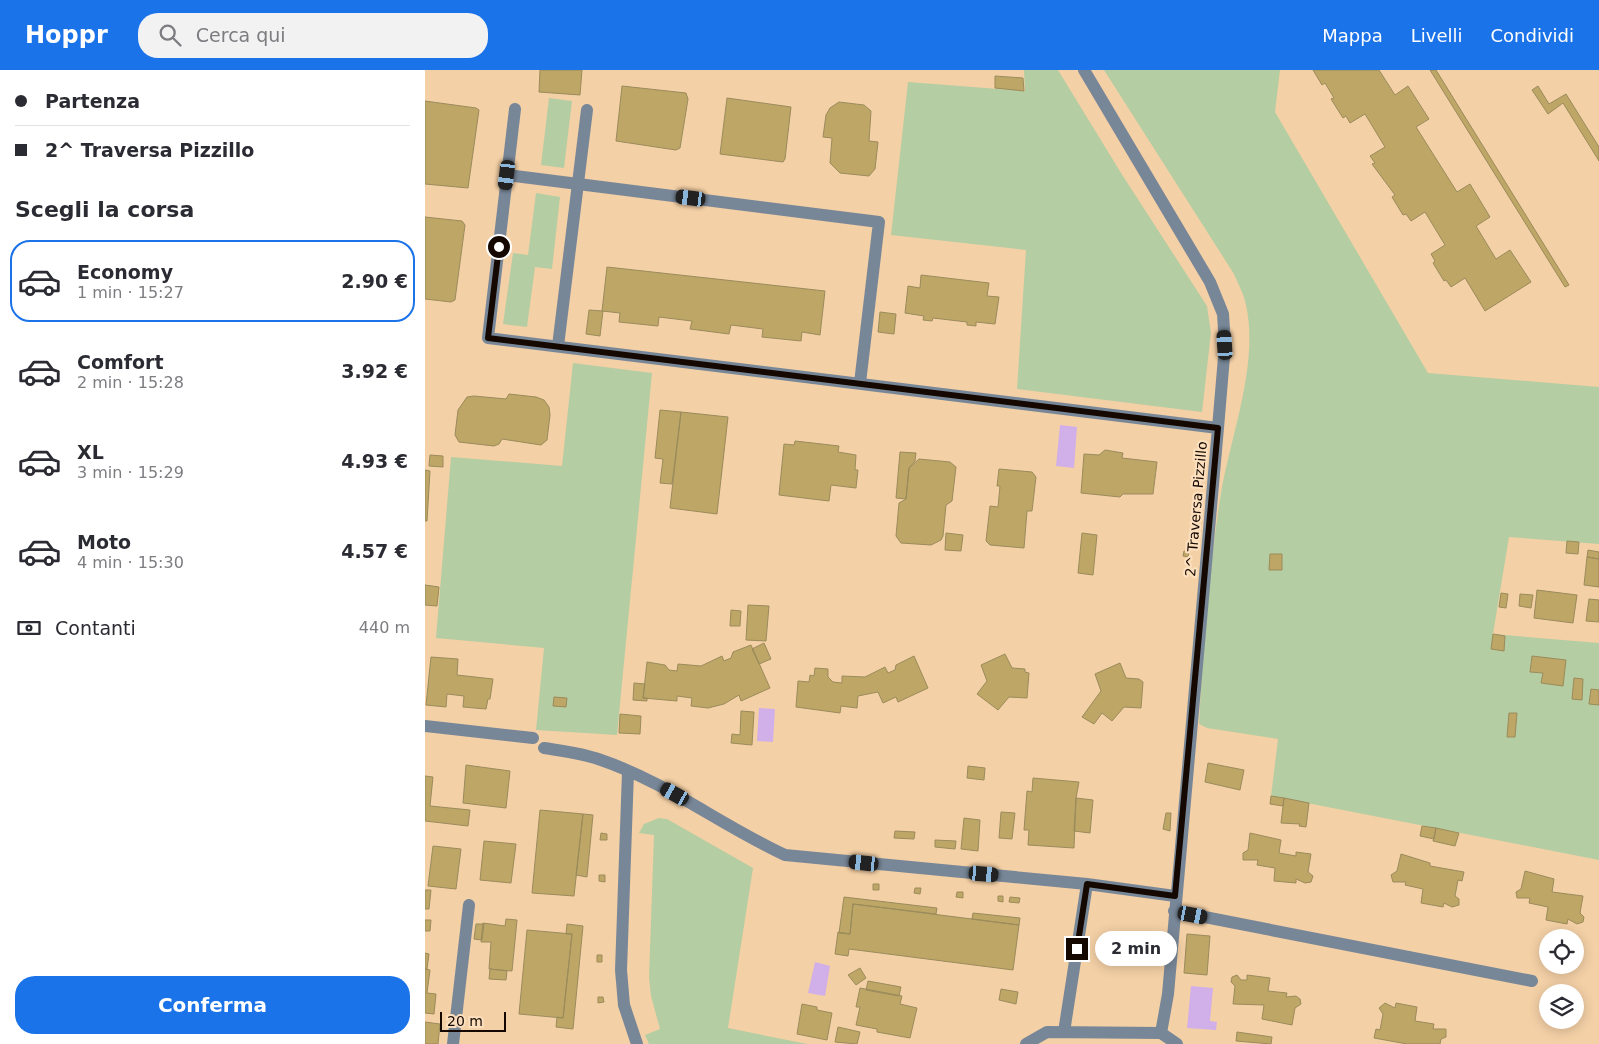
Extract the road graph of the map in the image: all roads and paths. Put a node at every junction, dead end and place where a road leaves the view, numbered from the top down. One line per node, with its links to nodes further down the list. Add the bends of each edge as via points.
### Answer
1 (1085, 70): 8 (street, 2^ Traversa Pizzillo, via 1210,282 1223,314 1225,345)
2 (515, 109): 4 (street)
3 (587, 110): 5 (street)
4 (507, 175): 5 (street); 6 (street, via 488,338)
5 (578, 184): 6 (street); 7 (street, via 879,222)
6 (559, 346): 7 (street)
7 (860, 383): 8 (street)
8 (1218, 428): 14 (street, 2^ Traversa Pizzillo)
9 (425, 726): 10 (street)
10 (533, 738)
11 (544, 748): 12 (street, via 592,757)
12 (628, 772): 13 (street, via 662,787 749,839 785,855); 21 (street, via 621,970 624,1005)
13 (1087, 884): 14 (street); 18 (street)
14 (1175, 896): 16 (street, 2^ Traversa Pizzillo)
15 (469, 905): 20 (street)
16 (1174, 911): 17 (street); 19 (street, 2^ Traversa Pizzillo, via 1168,994)
17 (1532, 981)
18 (1064, 1032): 19 (street); 22 (street, via 1047,1032)
19 (1161, 1032): 23 (street)
20 (453, 1044)
21 (637, 1044)
22 (1026, 1044)
23 (1177, 1044)

